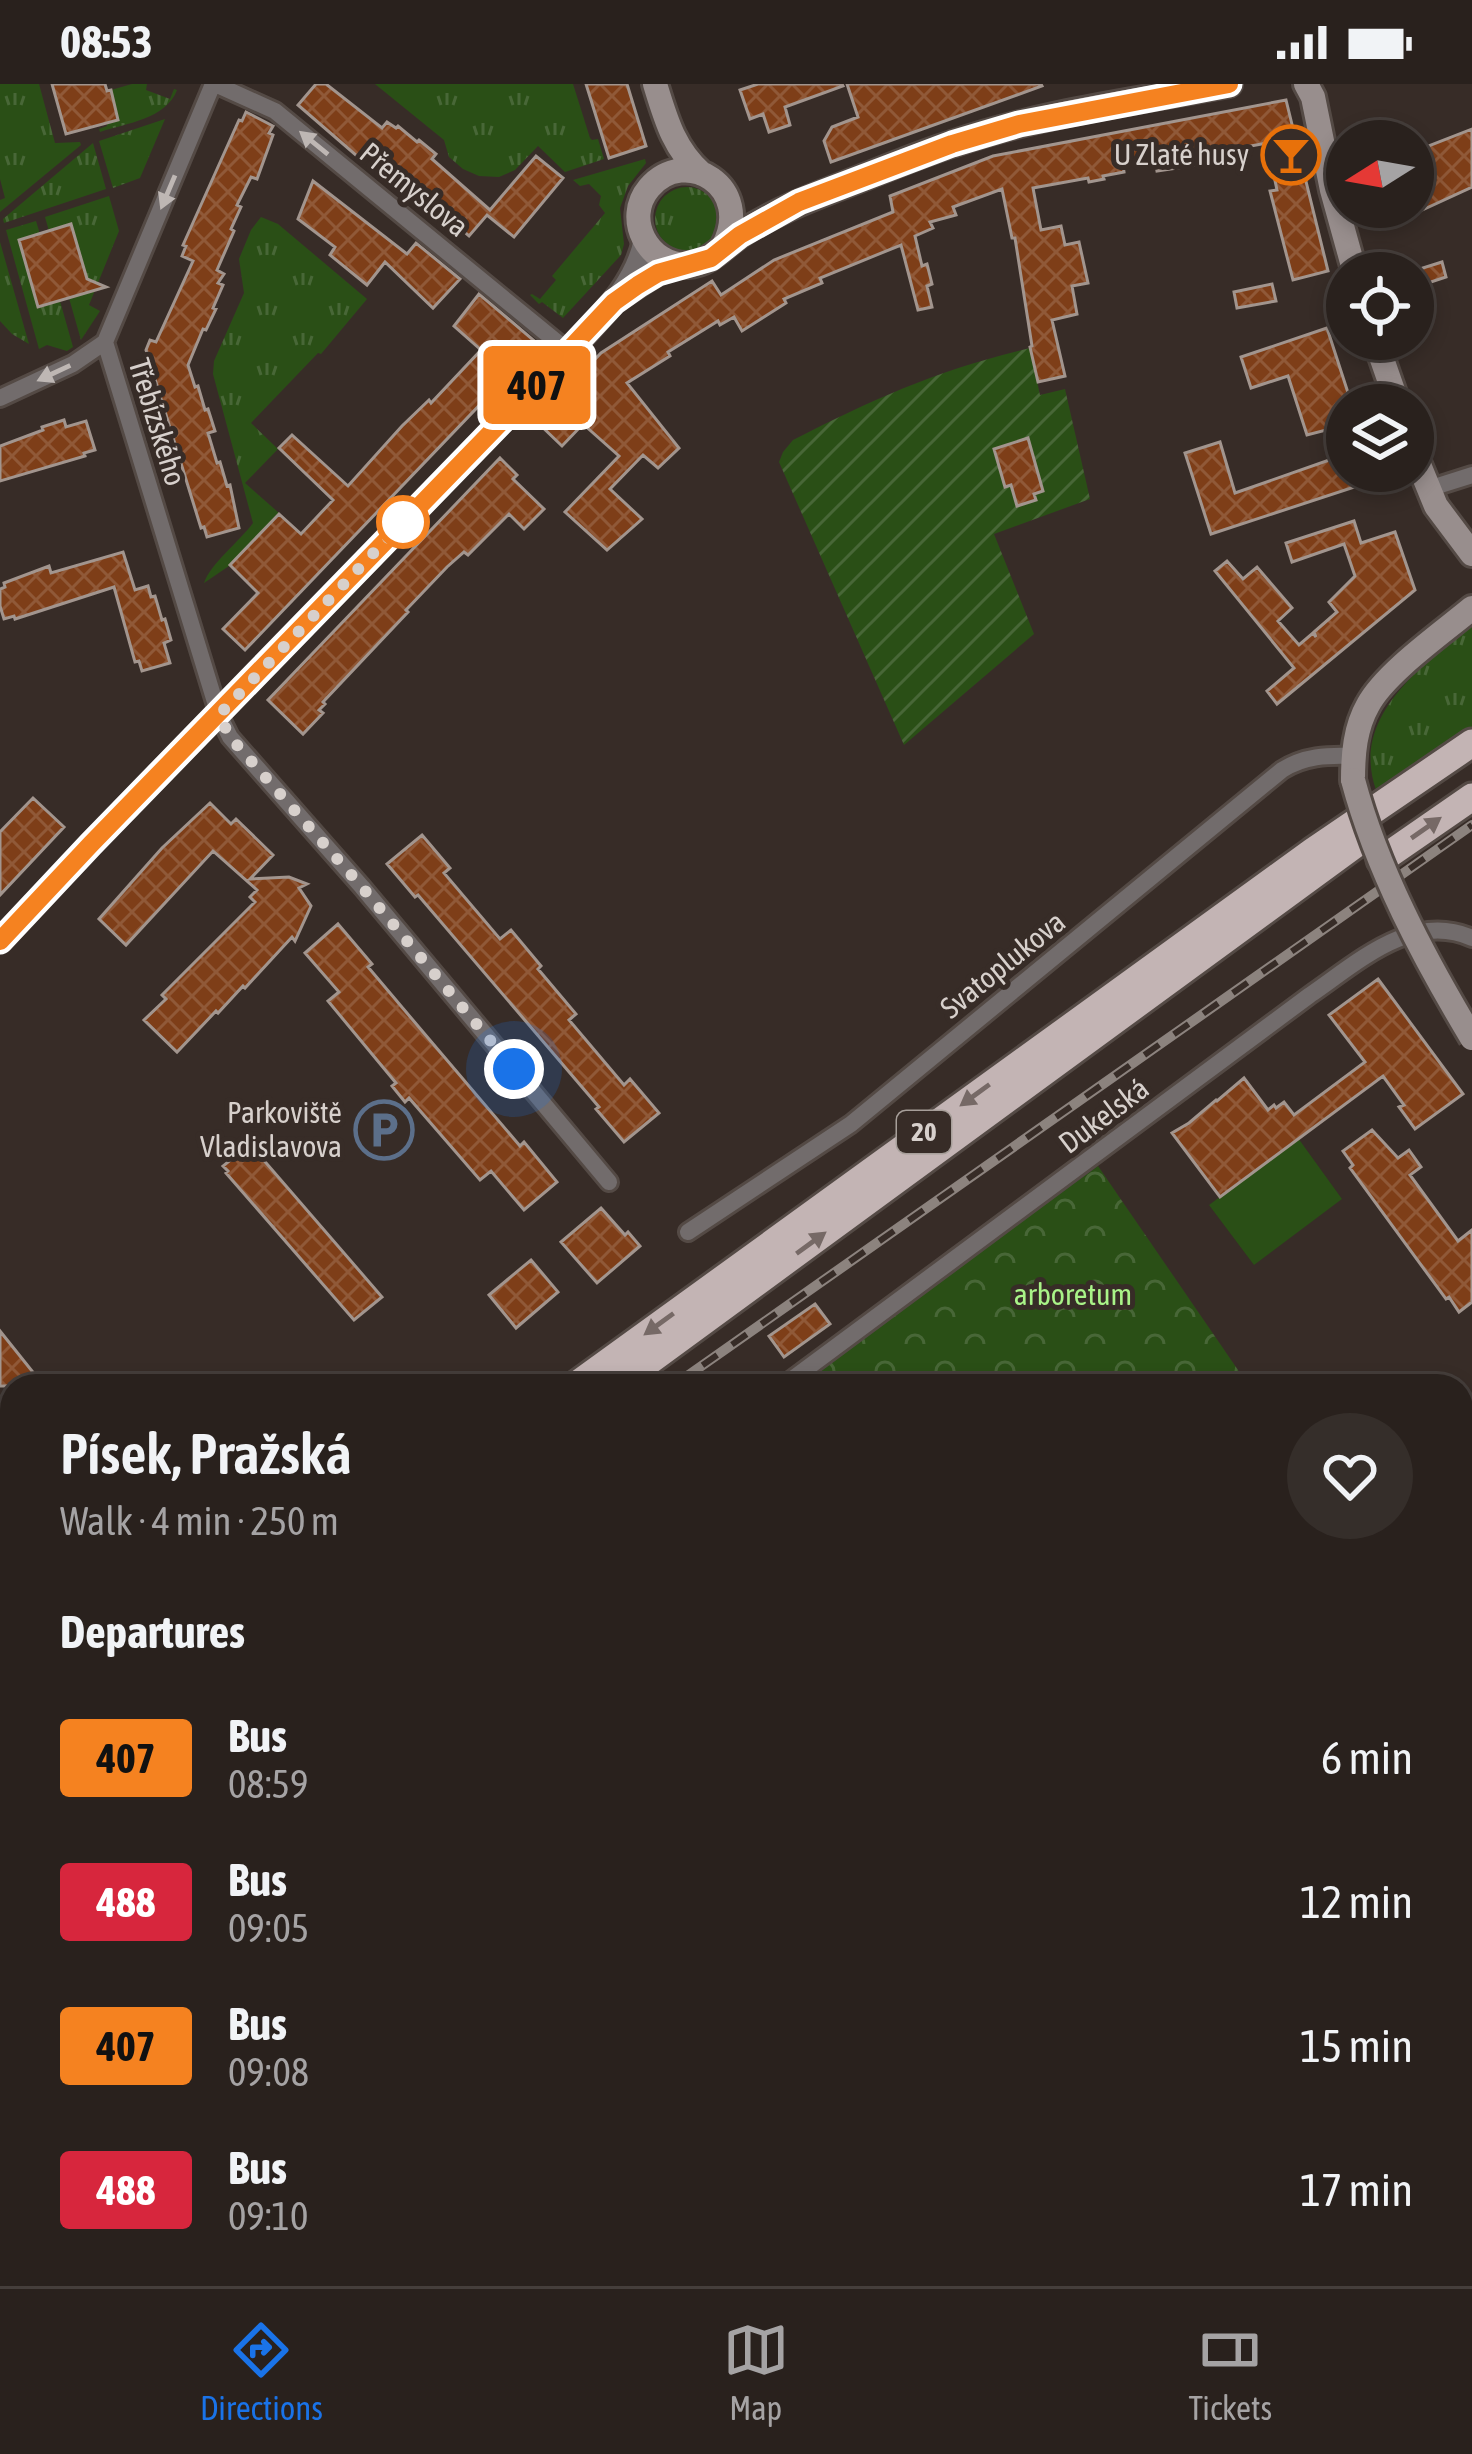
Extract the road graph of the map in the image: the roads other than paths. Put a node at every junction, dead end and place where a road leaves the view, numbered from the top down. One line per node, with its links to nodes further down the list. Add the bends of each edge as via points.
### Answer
1 (214, 84): 15 (street, Třebízského, one-way to 15); 16 (street, Přemyslova, one-way to 1, via 275,111)
2 (656, 84): 5 (main road)
3 (1229, 84): 9 (main road, via 1019,124)
4 (1306, 84): 12 (main road)
5 (669, 130): 6 (main road); 7 (main road)
6 (702, 174): 7 (main road); 8 (main road)
7 (661, 178): 10 (main road, via 638,213)
8 (724, 191): 9 (main road, via 756,205); 11 (main road, via 733,221)
9 (799, 202): 11 (main road)
10 (644, 242): 13 (main road); 14 (street)
11 (723, 248): 13 (main road)
12 (1348, 252)
13 (681, 265): 14 (street)
14 (614, 302): 16 (street)
15 (105, 342): 17 (street, one-way to 17); 23 (street, Třebízského)
16 (569, 352): 23 (street)
17 (0, 398)
18 (1472, 475): 19 (street)
19 (1434, 487)
20 (1430, 492): 21 (main road)
21 (1472, 554)
22 (1472, 608): 26 (main road, via 1370,701)
23 (219, 715): 30 (street); 32 (street, Třebízského)
24 (1472, 743): 34 (highway, 20, one-way to 34)
25 (1472, 763): 35 (highway, 20, one-way to 25)
26 (1353, 768): 28 (main road, bridge); 33 (street, Svatoplukova, via 1328,755 1282,770 851,1124)
27 (1472, 797): 28 (highway, one-way to 27)
28 (1381, 860): 31 (main road, bridge)
29 (1472, 938): 36 (street, Dukelská, via 1427,931 1381,946)
30 (0, 941)
31 (1472, 1038)
32 (608, 1182)
33 (688, 1232)
34 (591, 1374)
35 (631, 1374)
36 (799, 1374)

